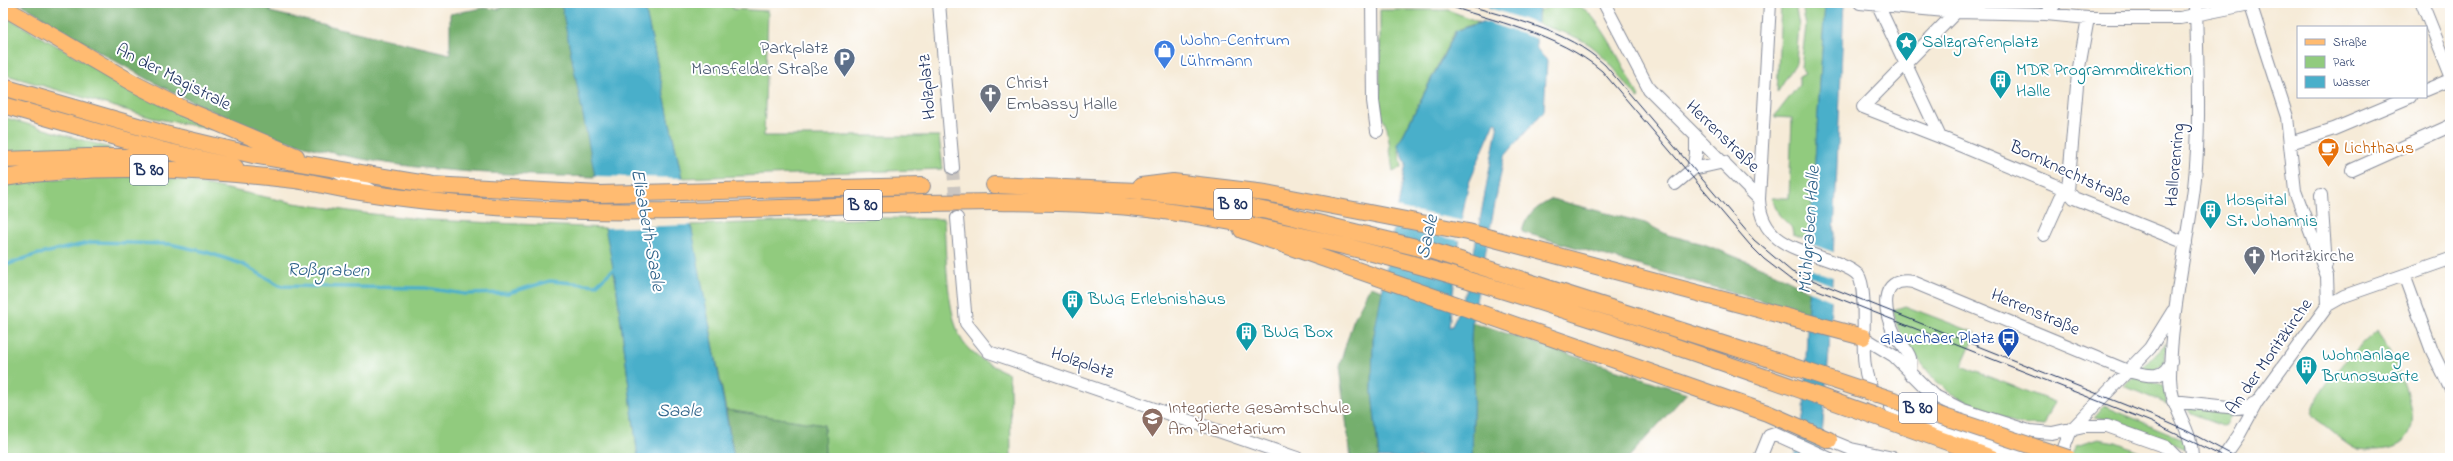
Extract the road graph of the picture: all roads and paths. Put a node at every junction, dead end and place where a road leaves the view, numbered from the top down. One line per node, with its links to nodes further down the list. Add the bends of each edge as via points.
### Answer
1 (939, 3): 31 (street, Holzplatz)
2 (1372, 3): 24 (street, via 1373,101)
3 (1604, 3): 25 (street, Herrenstraße, via 1649,89)
4 (1770, 3): 45 (street)
5 (2056, 3): 13 (street)
6 (2196, 3): 14 (street, Hallorenring)
7 (2250, 3): 14 (street); 27 (street, via 2287,116)
8 (2422, 3): 17 (street)
9 (1860, 4): 10 (street)
10 (1879, 4): 12 (street); 16 (street)
11 (3, 7): 32 (main road, An der Magistrale / B 80, via 131,82 182,108)
12 (1956, 12): 13 (street); 16 (street)
13 (2046, 14): 15 (street)
14 (2196, 16): 15 (street); 50 (street, Hallorenring, via 2198,131)
15 (2088, 18): 42 (street, via 2078,73)
16 (1906, 63): 26 (street); 26 (street, via 1863,107)
17 (2450, 73)
18 (2450, 80): 20 (street)
19 (3, 87): 32 (main road, An der Magistrale, via 165,134 254,155)
20 (2427, 90)
21 (2408, 98): 27 (street, via 2334,129)
22 (3, 105): 29 (main road)
23 (2450, 126): 34 (street)
24 (1376, 131)
25 (1696, 136): 30 (street, Herrenstraße); 33 (street)
26 (1940, 137): 42 (street, Bornknechtstraße)
27 (2290, 143): 53 (street, via 2299,206)
28 (3, 160): 29 (main road, via 128,156)
29 (202, 160): 36 (main road)
30 (1724, 162): 33 (street); 45 (street, Herrenstraße)
31 (953, 168)
32 (331, 169): 39 (main road, An der Magistrale / B 80, via 432,185 599,194); 43 (street)
33 (1693, 169): 37 (street)
34 (2352, 170)
35 (3, 178): 36 (main road, B 80, via 56,171 118,169)
36 (296, 180): 43 (main road, B 80)
37 (1675, 184)
38 (994, 185): 40 (main road, B 80)
39 (922, 186)
40 (1074, 187): 41 (main road, B 80); 46 (main road)
41 (1109, 189): 56 (main road, via 1173,182 1359,209 1543,251); 73 (main road, B 80, bridge, via 1211,200 1354,230 1535,283)
42 (2068, 191): 49 (street, via 2061,197); 50 (street, Bornknechtstraße, via 2074,198)
43 (378, 195): 46 (main road, B 80, bridge, via 486,206 619,211)
44 (2321, 195): 53 (street)
45 (1759, 199): 56 (street, Herrenstraße, via 1761,217 1773,236 1788,245 1855,272 1862,283)
46 (996, 202): 48 (main road, B 80, via 1061,203 1145,209)
47 (957, 218): 66 (street, Holzplatz, via 966,323 989,352)
48 (1208, 218): 64 (main road, via 1293,250 1788,421); 70 (main road, B 80, via 1350,246 1530,299 1762,376)
49 (2044, 235)
50 (2186, 243): 54 (street, Hallorenring)
51 (2450, 259): 52 (street, An der Moritzkirche)
52 (2404, 275): 55 (street, An der Moritzkirche, via 2344,296); 60 (street, via 2432,351)
53 (2327, 276): 55 (street)
54 (2176, 304): 57 (street, Hallorenring); 58 (street, Hallorenring, via 2156,340)
55 (2328, 305): 62 (street, An der Moritzkirche)
56 (1863, 337): 59 (street, via 1894,356); 71 (street, Herrenstraße, via 1868,384 1876,398 1893,408)
57 (2171, 358): 58 (street, Herrenstraße, via 2166,370 2157,376); 61 (street, Hallorenring, via 2170,390)
58 (2128, 371): 59 (street, Herrenstraße, via 1913,282 1902,281 1893,284 1887,291 1886,298 1892,327 1910,358); 63 (street, Hallorenring)
59 (1910, 374): 63 (street, via 1932,395 1971,412 2029,431 2052,433)
60 (2449, 386)
61 (2173, 401): 62 (street, via 2237,408); 75 (street, Hallorenring, via 2191,440)
62 (2257, 402): 76 (street, An der Moritzkirche)
63 (2071, 430): 65 (street, via 2084,426 2107,426); 72 (street)
64 (1829, 440): 69 (street)
65 (2166, 448): 74 (street); 75 (street)
66 (1297, 458)
67 (1760, 458): 68 (street, via 1769,436 1775,434)
68 (1827, 458)
69 (1894, 458)
70 (1992, 458)
71 (2024, 458)
72 (2060, 458)
73 (2068, 458)
74 (2177, 458)
75 (2191, 458)
76 (2223, 458)

